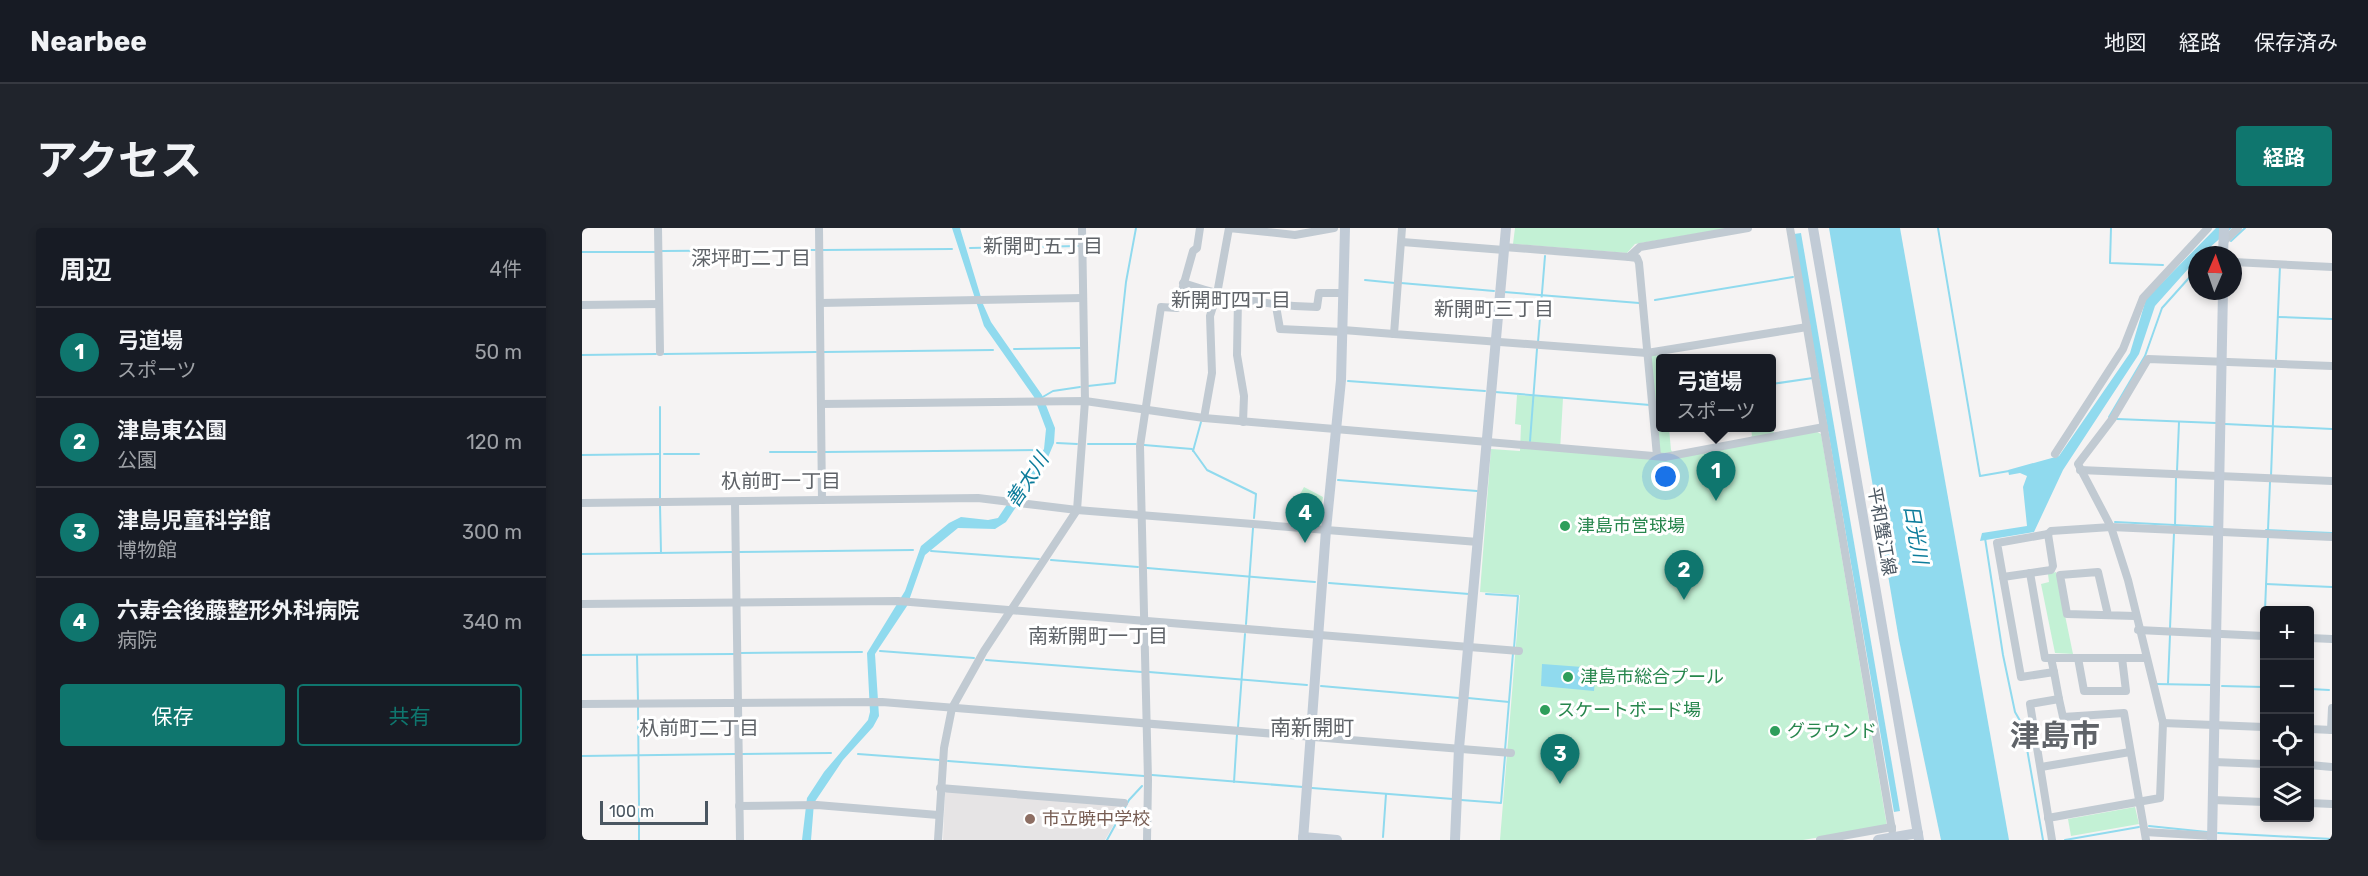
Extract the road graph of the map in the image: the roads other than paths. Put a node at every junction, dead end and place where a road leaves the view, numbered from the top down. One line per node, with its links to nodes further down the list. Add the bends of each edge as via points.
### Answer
1 (658, 228): 28 (street)
2 (819, 228): 27 (street)
3 (1083, 228): 24 (street)
4 (1200, 228): 21 (street)
5 (1229, 228): 6 (street, via 1295,235); 23 (street)
6 (1334, 228)
7 (1345, 228): 22 (street)
8 (1402, 228): 16 (street)
9 (1506, 228): 17 (street)
10 (1748, 228): 18 (street, via 1640,247)
11 (1790, 228): 31 (street)
12 (1813, 228): 115 (street, 平和蟹江線)
13 (2208, 228): 47 (street, via 2143,298 2123,349)
14 (2238, 228): 15 (street)
15 (2224, 236)
16 (1402, 242): 17 (street); 33 (street)
17 (1504, 249): 18 (street); 34 (street)
18 (1629, 257): 36 (street, via 1637,258 1639,263)
19 (2242, 262): 20 (street)
20 (2332, 267)
21 (1184, 283): 23 (street); 41 (street, via 1177,308 1161,307)
22 (1344, 293): 30 (street, via 1319,293 1317,308); 32 (street)
23 (1217, 294): 25 (street); 42 (street, via 1210,316 1212,373)
24 (1083, 298): 27 (street); 39 (street)
25 (1238, 298): 30 (street); 43 (street, via 1237,355 1244,396)
26 (2223, 300): 37 (street)
27 (820, 303): 40 (street)
28 (659, 304): 29 (street); 35 (street)
29 (582, 305)
30 (1276, 306): 32 (street, via 1280,329)
31 (1807, 327): 36 (street); 44 (street)
32 (1343, 331): 33 (street); 45 (street)
33 (1395, 334): 34 (street)
34 (1495, 341): 36 (street); 46 (street)
35 (660, 352)
36 (1647, 353): 48 (street)
37 (2222, 362): 38 (street); 49 (street, via 2148,359 2113,418 2078,465); 50 (street)
38 (2332, 366)
39 (1085, 401): 40 (street); 41 (street); 55 (street)
40 (821, 404): 52 (street)
41 (1143, 410): 42 (street); 56 (street, via 1139,459)
42 (1204, 418): 43 (street)
43 (1243, 422): 45 (street)
44 (1824, 427): 48 (street); 123 (street, via 1892,829)
45 (1335, 430): 46 (street); 58 (street)
46 (1486, 442): 48 (street); 62 (street)
47 (2055, 454)
48 (1657, 456)
49 (2080, 470): 50 (street); 57 (street)
50 (2219, 476): 51 (street); 59 (street)
51 (2332, 482)
52 (822, 500): 53 (street); 55 (street, via 978,498)
53 (735, 502): 54 (street); 65 (street)
54 (582, 503)
55 (1077, 510): 56 (street); 67 (street)
56 (1141, 514): 58 (street); 70 (street)
57 (2111, 527): 59 (street); 60 (street); 69 (street)
58 (1326, 530): 62 (street); 73 (street)
59 (2219, 532): 61 (street); 72 (street)
60 (2048, 534): 63 (street, via 2053,566 2051,570); 64 (street, via 1997,543)
61 (2332, 537)
62 (1478, 542): 77 (street)
63 (2030, 573): 64 (street); 79 (street, via 2046,658)
64 (2003, 577): 83 (street, via 2021,677)
65 (736, 603): 66 (street); 67 (street, via 898,601); 85 (street)
66 (582, 604)
67 (1011, 610): 70 (street); 87 (street)
68 (2108, 615): 68 (street, via 2067,614 2060,575 2098,572); 69 (street)
69 (2135, 616): 71 (street)
70 (1144, 621): 73 (street); 89 (street)
71 (2139, 630): 72 (street); 82 (street)
72 (2218, 634): 74 (street); 91 (street)
73 (1319, 636): 77 (street); 95 (street)
74 (2260, 636)
75 (2314, 638): 76 (street)
76 (2332, 639)
77 (1469, 647): 78 (street); 96 (street)
78 (1519, 651)
79 (2051, 658): 80 (street); 83 (street)
80 (2078, 658): 81 (street); 81 (street, via 2084,691 2126,691)
81 (2122, 658): 82 (street)
82 (2146, 658): 90 (street)
83 (2054, 672): 84 (street)
84 (2059, 699): 97 (street, via 2063,717 2124,713); 102 (street, via 2030,704)
85 (738, 703): 86 (street); 87 (street, via 882,702); 111 (street)
86 (582, 705)
87 (952, 708): 89 (street); 104 (street)
88 (2332, 708): 94 (street)
89 (1147, 723): 95 (street); 120 (street)
90 (2163, 723): 91 (street); 106 (street, via 2160,798)
91 (2216, 725): 92 (street); 99 (street)
92 (2260, 727)
93 (2314, 729): 94 (street)
94 (2332, 730)
95 (1310, 737): 96 (street); 117 (street)
96 (1459, 748): 98 (street); 122 (street)
97 (2130, 752): 102 (street); 106 (street)
98 (1511, 753)
99 (2214, 762): 100 (street); 105 (street)
100 (2260, 764)
101 (2314, 765): 103 (street)
102 (2041, 767): 113 (street)
103 (2332, 767)
104 (940, 789): 108 (street); 112 (street)
105 (2213, 800): 107 (street); 116 (street)
106 (2140, 802): 113 (street); 114 (street)
107 (2260, 802)
108 (1124, 803)
109 (2314, 803): 110 (street)
110 (2332, 804)
111 (739, 806): 112 (street, via 817,805); 118 (street)
112 (938, 815): 119 (street)
113 (2048, 818): 125 (street)
114 (2146, 836): 116 (street)
115 (1918, 837): 124 (street)
116 (2212, 838)
117 (1303, 839): 121 (street)
118 (740, 840)
119 (938, 840)
120 (1147, 840)
121 (1338, 840)
122 (1455, 840)
123 (1820, 840)
124 (1878, 840)
125 (2052, 840)

